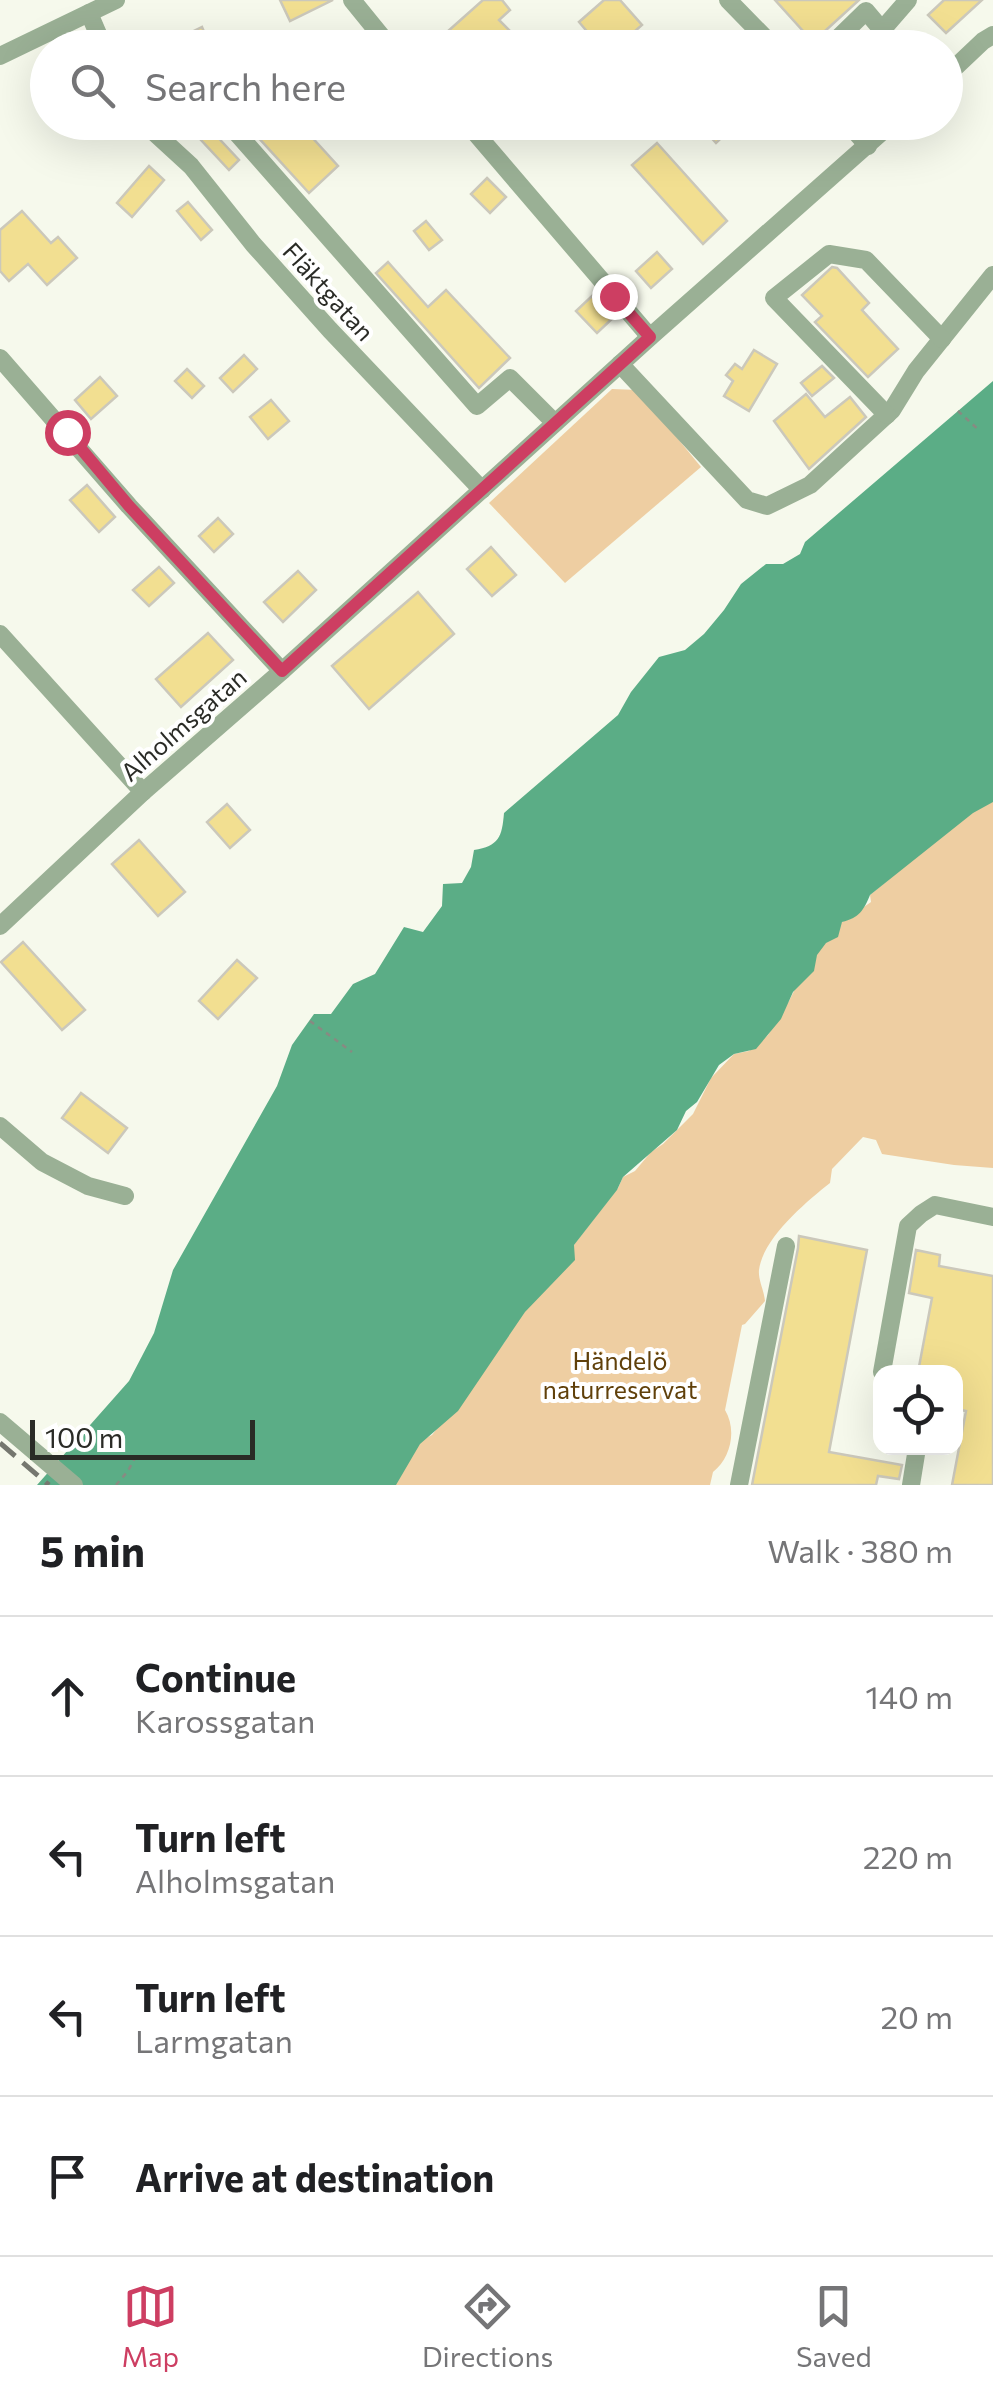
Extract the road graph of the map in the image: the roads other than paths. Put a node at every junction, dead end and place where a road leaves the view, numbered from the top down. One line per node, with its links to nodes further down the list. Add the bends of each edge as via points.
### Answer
1 (116, 0): 5 (street)
2 (352, 0): 8 (street)
3 (728, 0): 9 (street)
4 (908, 0): 12 (street)
5 (88, 13): 6 (street); 7 (street)
6 (53, 30)
7 (96, 30)
8 (376, 30)
9 (757, 30)
10 (846, 30): 11 (street, via 866,11)
11 (882, 30)
12 (882, 30)
13 (993, 35): 16 (street)
14 (30, 41): 15 (street)
15 (0, 56)
16 (963, 60)
17 (163, 140): 30 (street, Fläktgatan)
18 (243, 140): 29 (street, via 477,406 510,378)
19 (481, 140): 24 (street)
20 (863, 140): 22 (street)
21 (874, 140): 22 (street, Alholmsgatan)
22 (868, 146): 24 (street, Alholmsgatan)
23 (993, 275): 25 (street)
24 (650, 337): 27 (street, Alholmsgatan)
25 (942, 338): 28 (street); 28 (street, via 866,260 829,254 774,298)
26 (0, 358): 32 (street)
27 (620, 364): 28 (street, via 747,500 768,506 810,485); 29 (street, Alholmsgatan)
28 (887, 415)
29 (555, 423): 30 (street, Alholmsgatan)
30 (482, 490): 32 (street, Alholmsgatan)
31 (0, 634): 33 (street)
32 (282, 671): 33 (street, Alholmsgatan)
33 (144, 792): 34 (street, Alholmsgatan)
34 (0, 926)
35 (0, 1126): 36 (street, via 42,1162)
36 (125, 1196)
37 (993, 1217): 39 (street, via 936,1206 908,1226)
38 (786, 1246): 43 (street)
39 (883, 1365)
40 (0, 1422): 42 (street)
41 (917, 1455): 44 (street)
42 (74, 1485)
43 (739, 1485)
44 (911, 1485)

